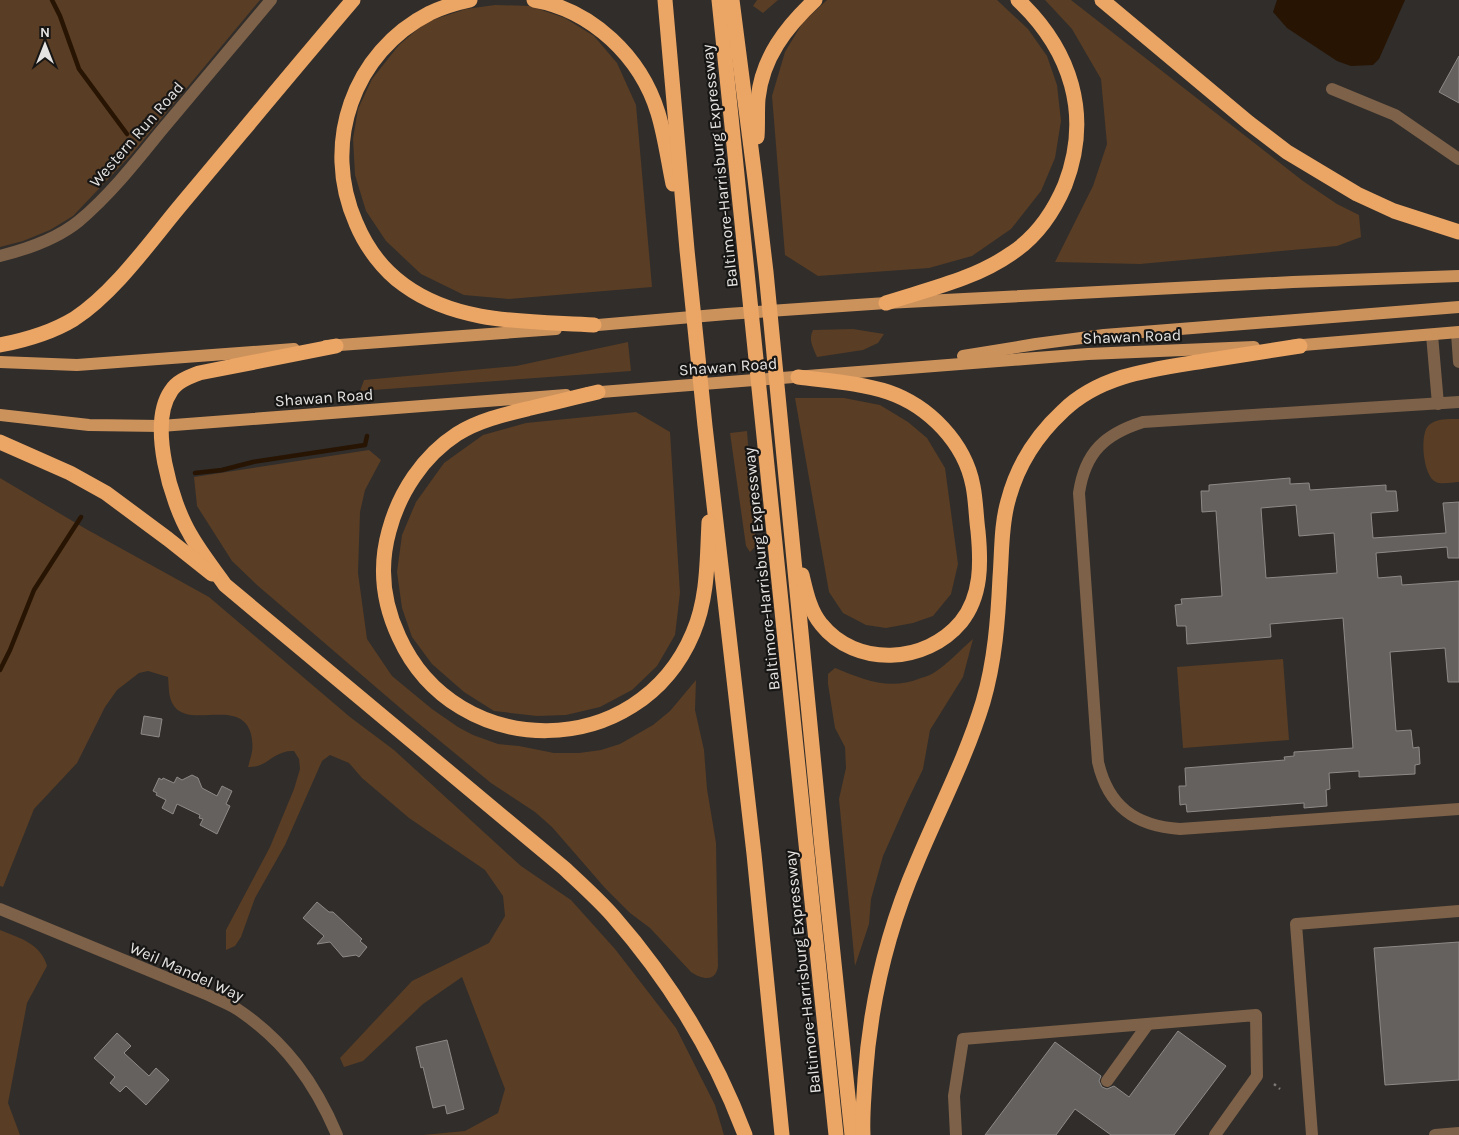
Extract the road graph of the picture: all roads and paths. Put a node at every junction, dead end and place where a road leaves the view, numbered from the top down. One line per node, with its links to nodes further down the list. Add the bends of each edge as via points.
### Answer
1 (271, 0): 16 (street, Western Run Road, via 138,158 78,222 52,238)
2 (353, 0): 23 (highway, via 97,302 52,331)
3 (470, 0): 20 (highway, via 431,13 397,35 357,86 341,145 350,211 373,254 388,271 404,285 439,304 484,318)
4 (534, 0): 15 (highway, via 562,8 598,28 618,45 645,81 658,114)
5 (665, 0): 15 (highway)
6 (719, 0): 50 (highway, Baltimore-Harrisburg Expressway)
7 (732, 0): 13 (highway)
8 (814, 0): 13 (highway, via 773,48 764,70 758,98)
9 (1018, 0): 18 (highway, via 1047,31 1068,69 1074,91 1077,137 1074,157 1058,200 1032,236 996,264 967,277)
10 (1102, 0): 14 (highway, via 1288,152 1358,194 1394,211)
11 (1332, 89): 12 (street, via 1395,115)
12 (1459, 160)
13 (756, 179): 37 (highway)
14 (1459, 232)
15 (687, 250): 36 (highway)
16 (0, 256)
17 (1459, 276): 18 (main road)
18 (886, 303): 20 (main road)
19 (1459, 307): 28 (main road, via 1104,336 1036,344)
20 (594, 325): 24 (main road)
21 (1458, 332): 22 (main road, Shawan Road); 27 (street)
22 (1432, 335): 25 (main road, Shawan Road); 32 (street)
23 (0, 345)
24 (336, 346): 26 (main road, via 77,364); 34 (highway, via 200,373 182,380 171,390)
25 (1300, 346): 28 (main road, Shawan Road, via 1088,354); 52 (highway, via 1140,372 1112,380 1086,393 1065,409 1030,450 1008,501 1003,528 996,636 983,702 915,865 884,959 869,1039)
26 (0, 362)
27 (1459, 362)
28 (892, 369): 29 (main road, Shawan Road)
29 (798, 377): 30 (main road, Shawan Road); 37 (highway, via 889,392 924,411 949,436 960,453 973,486 981,557 971,606 948,634 909,654 879,655 852,648 821,624 811,608)
30 (598, 392): 34 (main road, Shawan Road); 36 (highway, via 507,414 458,433 426,461 401,497 393,517 384,560 387,604 404,648 417,669 447,699 487,721 545,732 568,730 607,719 646,696 682,655 700,613 705,593)
31 (1459, 402): 32 (street)
32 (1438, 404): 39 (street, via 1143,422 1123,428 1098,448 1088,460 1079,493 1098,762 1102,780 1124,809 1139,821 1180,829)
33 (0, 415): 34 (main road, Shawan Road, via 89,425)
34 (161, 426): 38 (highway, via 169,480 180,514 190,535)
35 (0, 442): 38 (highway, via 106,493)
36 (711, 473): 49 (highway)
37 (788, 510): 51 (highway)
38 (225, 585): 48 (highway, via 564,868 612,916 676,998 716,1068)
39 (1459, 809)
40 (0, 909): 47 (street, Weil Mandel Way, via 236,1009 287,1051 310,1081)
41 (1459, 911): 55 (street, via 1296,924)
42 (1148, 1024): 43 (street); 53 (street, via 963,1039 954,1096); 54 (street, via 1256,1015 1257,1076)
43 (1108, 1081)
44 (1274, 1084): 45 (path)
45 (1280, 1089)
46 (1459, 1133): 56 (street)
47 (337, 1135)
48 (745, 1135)
49 (782, 1135)
50 (836, 1135)
51 (852, 1135)
52 (863, 1135)
53 (956, 1135)
54 (1215, 1135)
55 (1312, 1135)
56 (1435, 1135)

